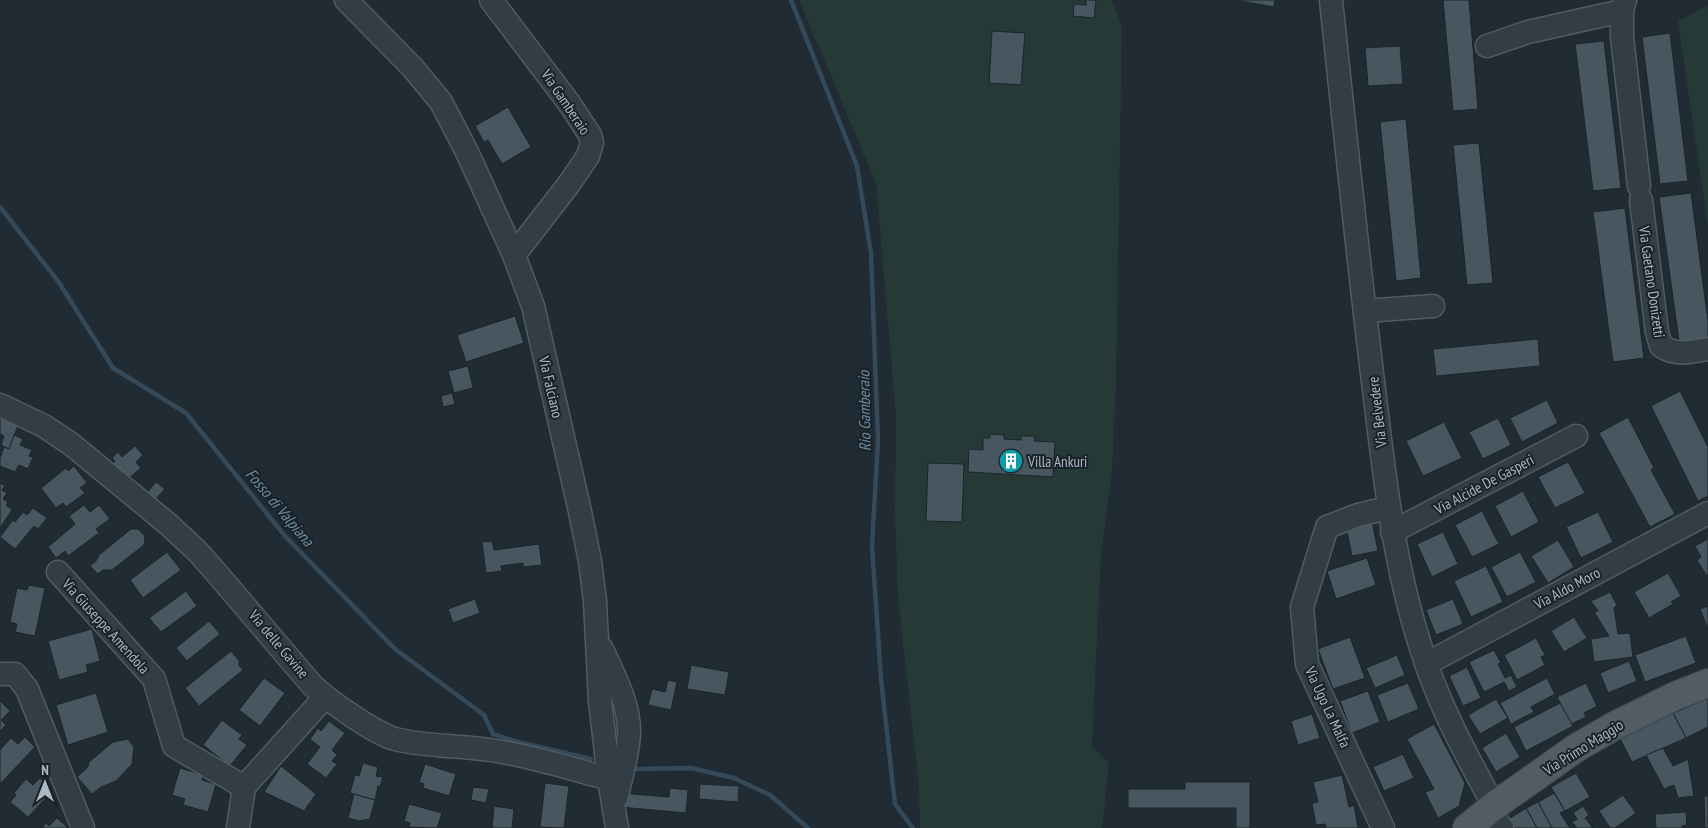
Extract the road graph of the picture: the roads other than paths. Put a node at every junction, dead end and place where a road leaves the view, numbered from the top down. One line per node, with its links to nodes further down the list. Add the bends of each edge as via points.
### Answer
1 (346, 0): 6 (street, Via Falciano, via 413,68 441,102)
2 (491, 0): 6 (street, Via Gamberaio, via 569,103 592,143 588,156 569,184)
3 (1331, 0): 8 (street, Via Belvedere)
4 (1624, 6): 5 (street); 9 (street, Via Gaetano Donizetti, via 1622,37 1657,332 1661,346 1671,352)
5 (1487, 46)
6 (514, 255): 16 (street, Via Falciano, via 533,306 579,507 590,561)
7 (1433, 306): 8 (street)
8 (1365, 311): 12 (street, Via Belvedere)
9 (1708, 349)
10 (0, 405): 20 (street, Via delle Gavine, via 44,426 70,444 176,531)
11 (1576, 436): 14 (street, Via Alcide De Gasperi)
12 (1388, 508): 14 (street, Via Belvedere); 27 (street, Via Ugo La Malfa, via 1327,527 1302,607 1307,664)
13 (1708, 513): 17 (street, Via Aldo Moro)
14 (1392, 532): 17 (street, Via Belvedere)
15 (58, 572): 22 (street, Via Giuseppe Amendola, via 154,680 174,746)
16 (597, 636): 21 (street, Via Falciano); 24 (street, via 629,724)
17 (1426, 664): 23 (street, Via Belvedere, via 1455,734)
18 (0, 674): 25 (street, via 15,674 27,689)
19 (1708, 683): 23 (main road, Via Primo Maggio, via 1614,726 1576,748)
20 (325, 697): 21 (street, Via delle Gavine, via 372,728 394,738 491,750); 22 (street)
21 (609, 779): 24 (street, Via Falciano)
22 (244, 787): 26 (street)
23 (1495, 815): 28 (main road, Via Primo Maggio)
24 (615, 818)
25 (83, 828)
26 (238, 828)
27 (1383, 828)
28 (1467, 828)

